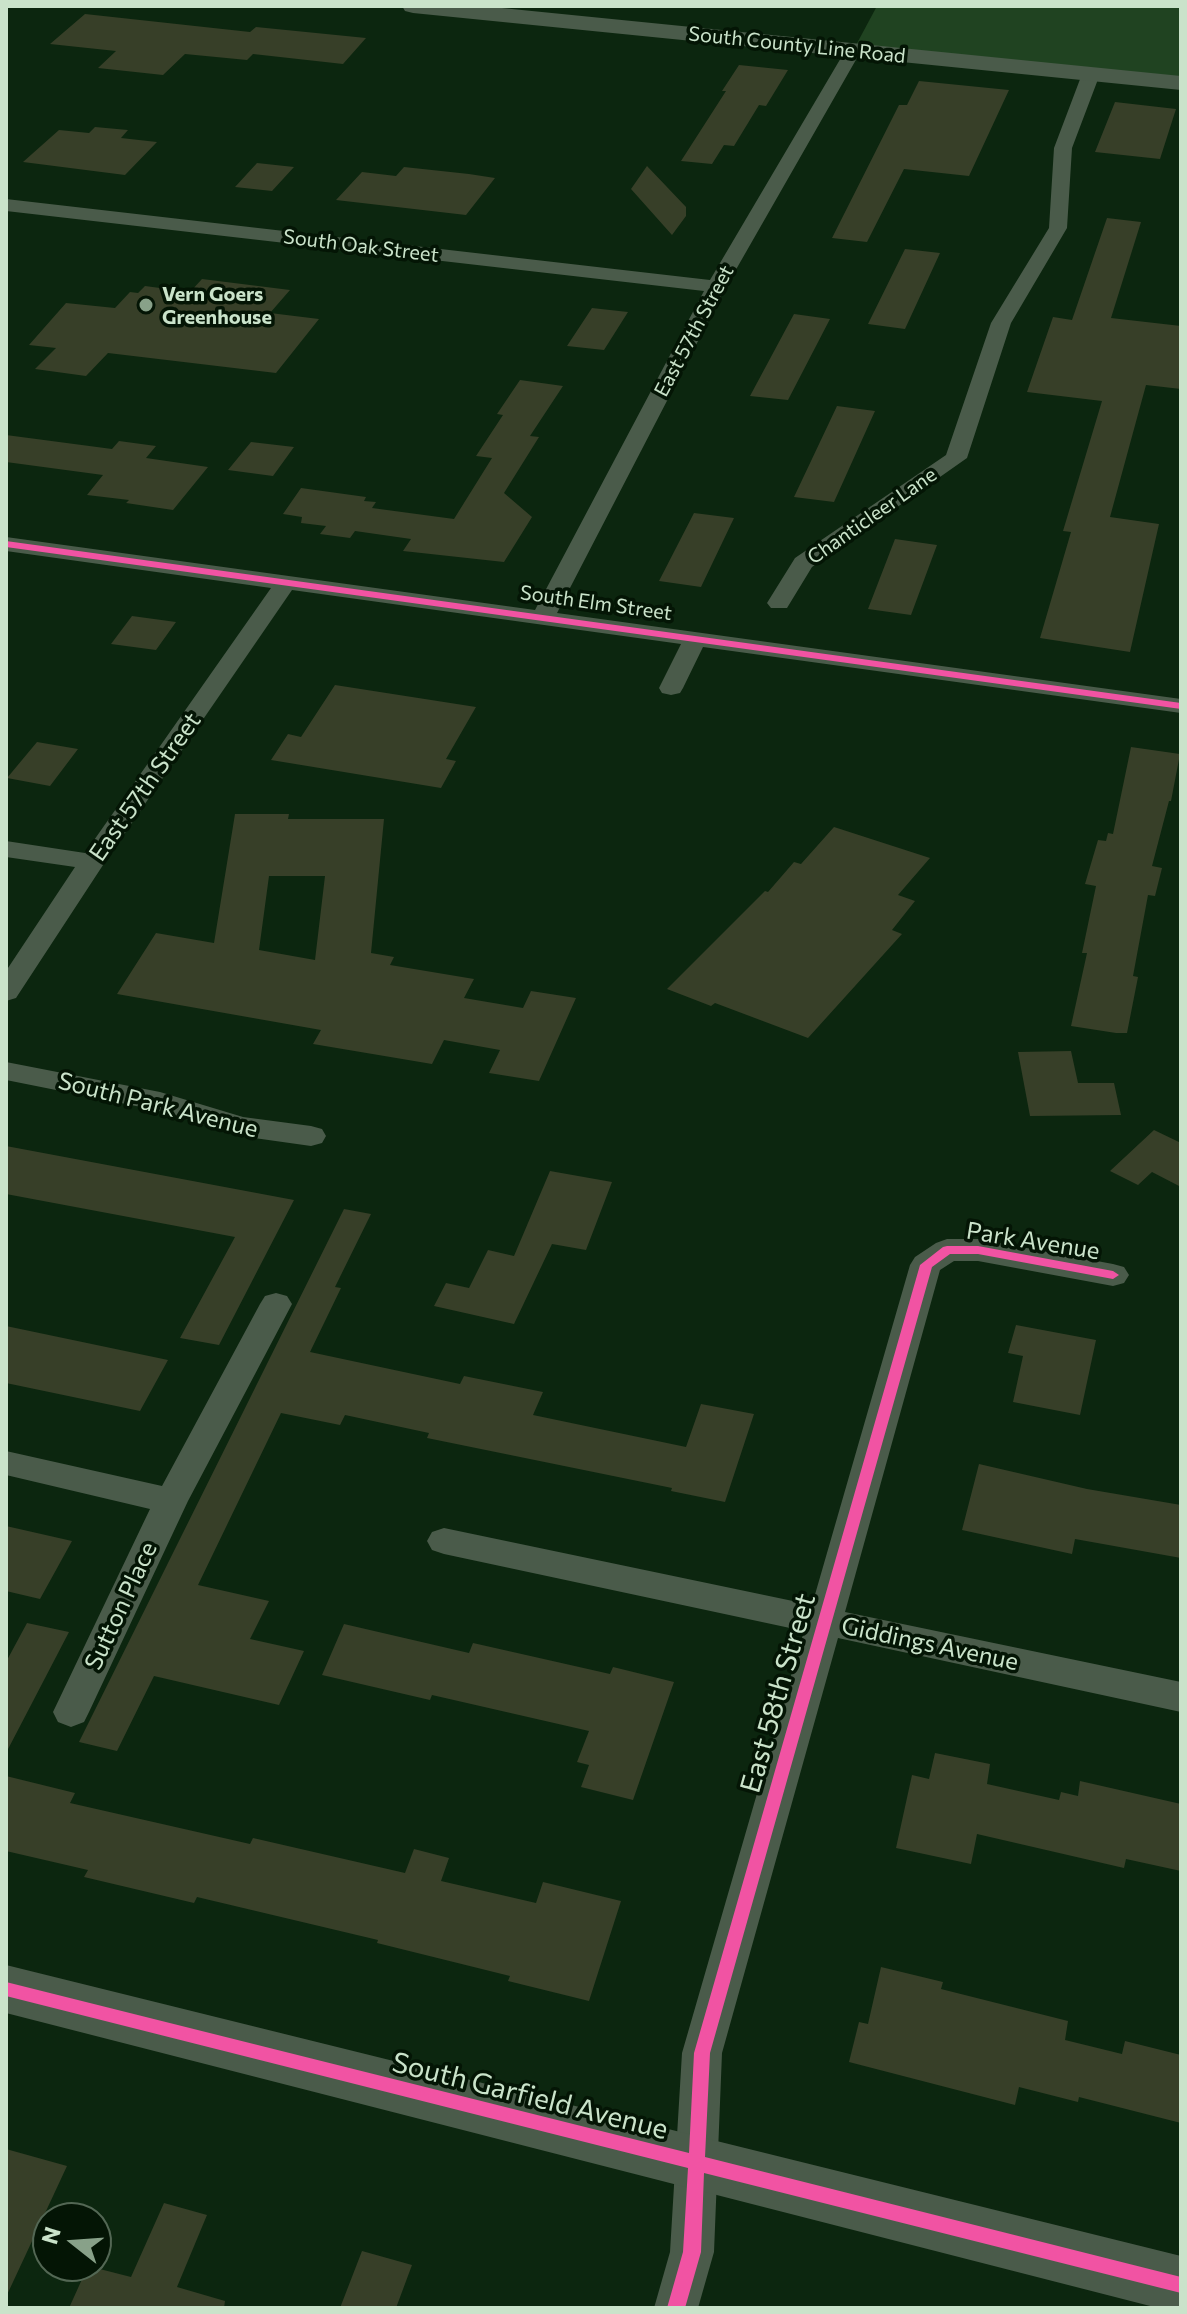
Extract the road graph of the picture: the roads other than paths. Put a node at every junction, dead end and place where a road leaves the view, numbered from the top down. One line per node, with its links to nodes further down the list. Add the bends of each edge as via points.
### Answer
1 (413, 6): 2 (main road, South County Line Road)
2 (853, 51): 3 (main road, South County Line Road); 6 (street, East 57th Street)
3 (1091, 74): 4 (main road, South County Line Road); 9 (street, Chanticleer Lane, via 1063,148 1058,228 1001,323 956,458 803,563)
4 (1181, 83)
5 (6, 205): 6 (street, South Oak Street)
6 (716, 287): 10 (street, East 57th Street)
7 (6, 544): 8 (street, South Elm Street)
8 (286, 583): 10 (street, South Elm Street); 15 (street, East 57th Street)
9 (779, 603)
10 (544, 616): 11 (street, South Elm Street)
11 (696, 637): 12 (street); 13 (street, South Elm Street)
12 (671, 688)
13 (1181, 706)
14 (6, 849): 15 (street)
15 (92, 862): 16 (street, East 57th Street)
16 (6, 992)
17 (6, 1071): 18 (street, South Park Avenue, via 160,1101 240,1126)
18 (311, 1136)
19 (947, 1250): 20 (street, Park Avenue, via 978,1250); 25 (street, East 58th Street, via 926,1265)
20 (1113, 1275)
21 (276, 1304): 23 (street, Sutton Place)
22 (6, 1463): 23 (street)
23 (171, 1501): 27 (street, Sutton Place)
24 (444, 1541): 25 (street, Giddings Avenue)
25 (823, 1621): 26 (street, Giddings Avenue); 29 (street, East 58th Street, via 702,2053)
26 (1181, 1697)
27 (71, 1712)
28 (6, 1989): 29 (main road, South Garfield Avenue)
29 (695, 2162): 30 (main road, South Garfield Avenue); 31 (street, East 58th Street, via 692,2252)
30 (1181, 2285)
31 (676, 2308)

